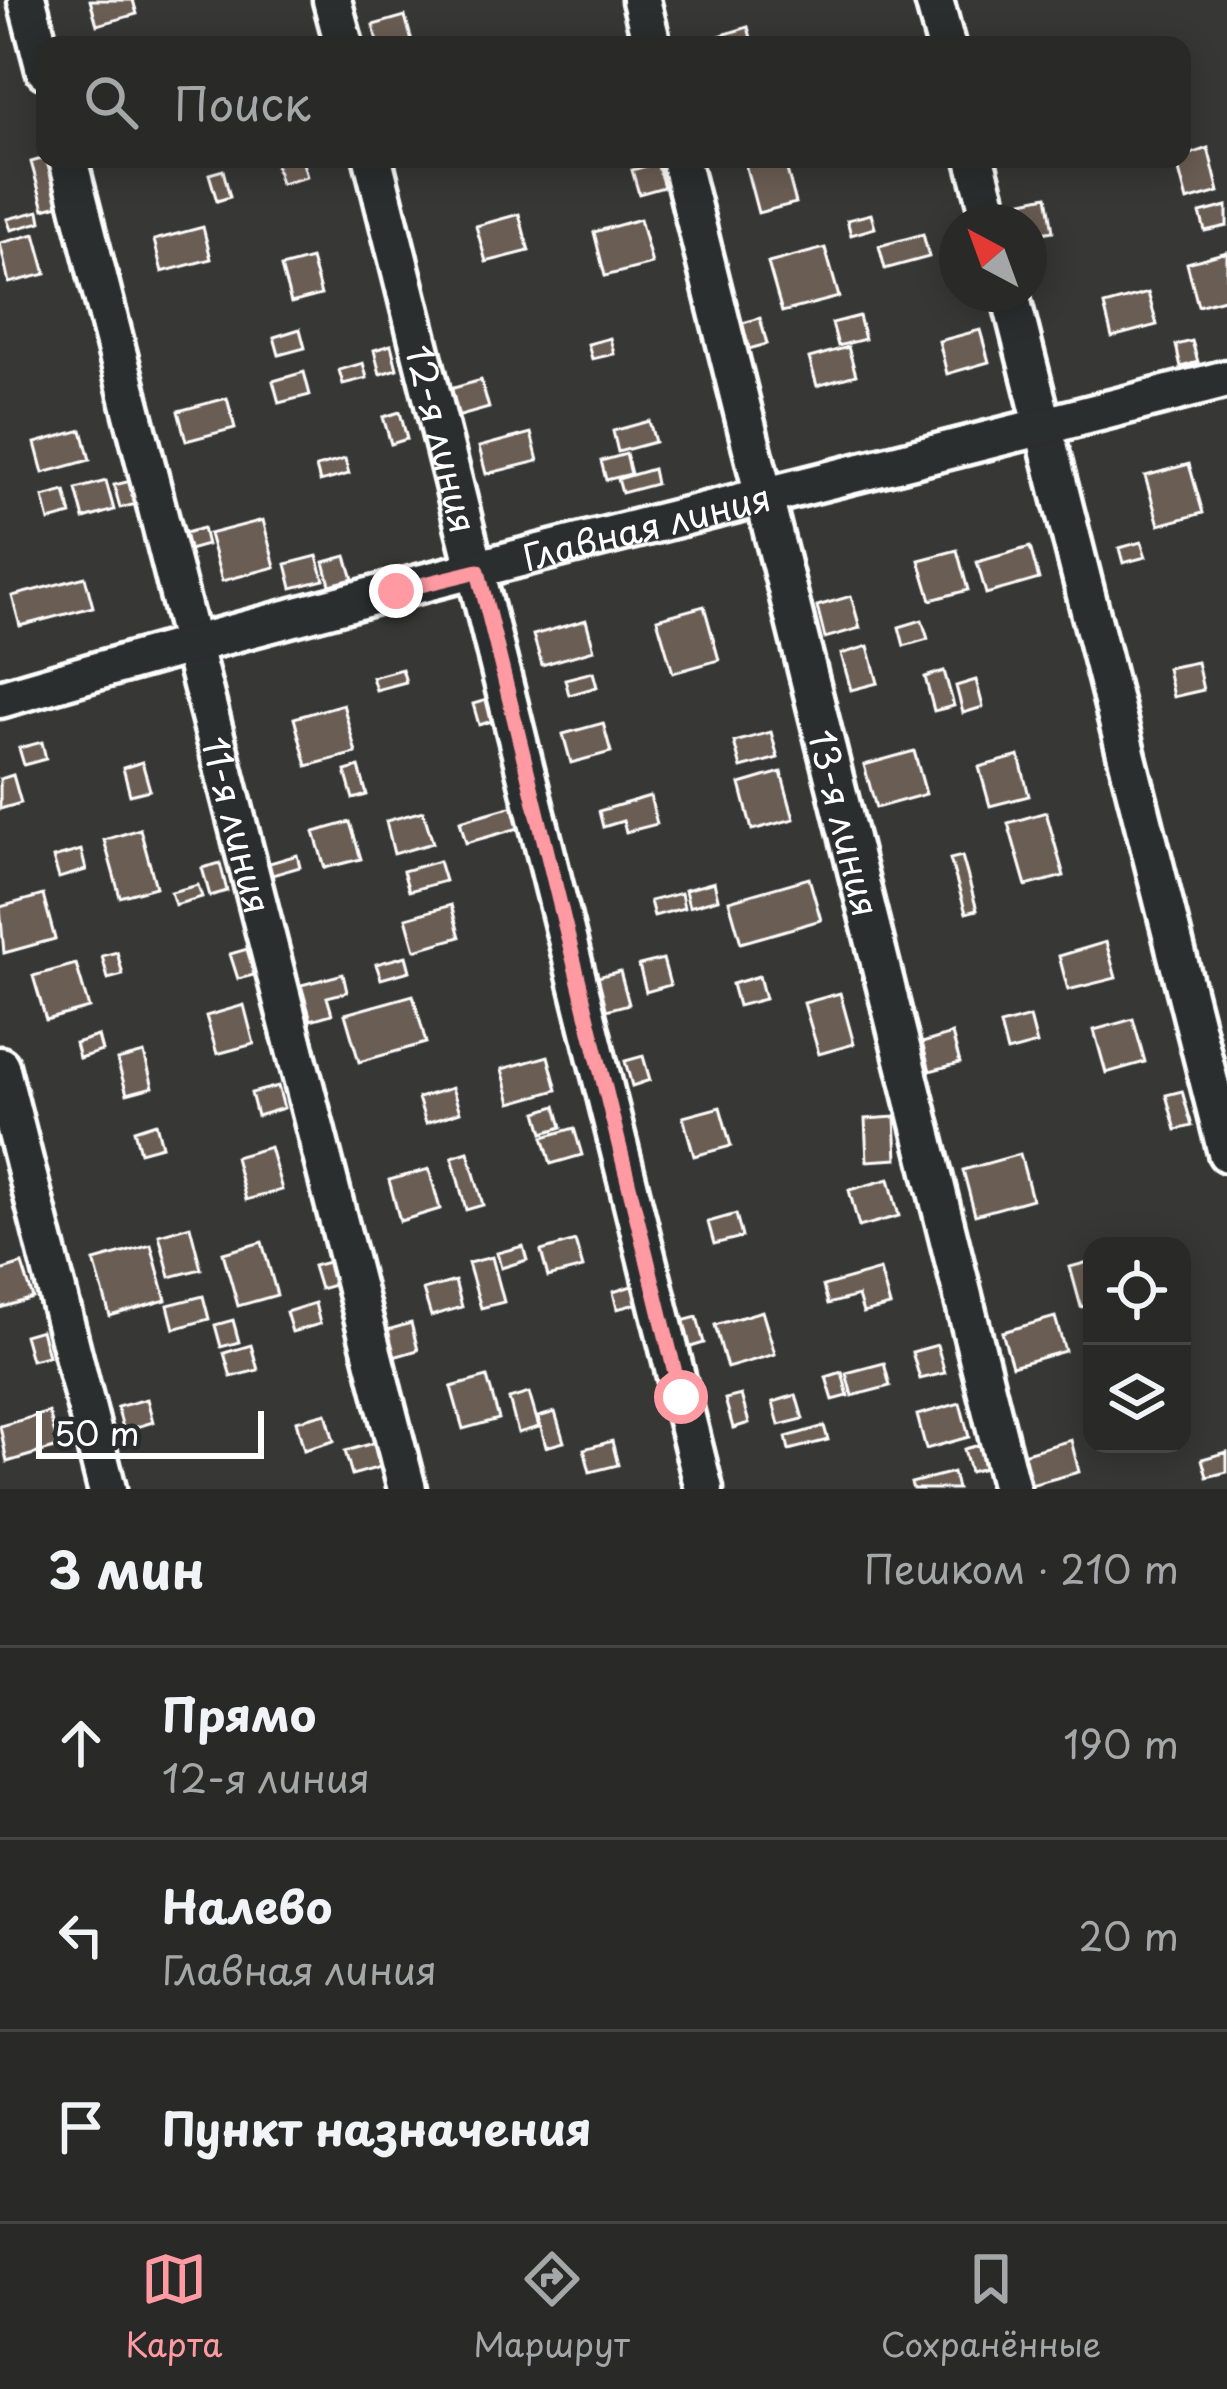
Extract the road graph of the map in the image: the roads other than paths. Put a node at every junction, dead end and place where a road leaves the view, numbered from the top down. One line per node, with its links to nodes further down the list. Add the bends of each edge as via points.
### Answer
1 (27, 0): 5 (street)
2 (332, 0): 6 (street)
3 (641, 0): 7 (street)
4 (934, 0): 8 (street)
5 (36, 36)
6 (342, 36)
7 (650, 36)
8 (944, 36)
9 (70, 168): 19 (street, 11-я линия)
10 (375, 168): 18 (street, 12-я линия)
11 (682, 168): 17 (street, 13-я линия)
12 (977, 168): 13 (street)
13 (987, 204)
14 (1015, 312): 16 (street)
15 (1227, 379): 16 (street, Главная линия)
16 (1045, 427): 17 (street, Главная линия); 22 (street)
17 (763, 494): 18 (street, Главная линия); 26 (street, 13-я линия)
18 (478, 571): 19 (street, Главная линия); 25 (street, 12-я линия)
19 (191, 643): 20 (street, Главная линия); 24 (street, 11-я линия)
20 (0, 699)
21 (0, 1066): 23 (street)
22 (1227, 1153)
23 (107, 1489)
24 (407, 1489)
25 (704, 1489)
26 (1011, 1489)

